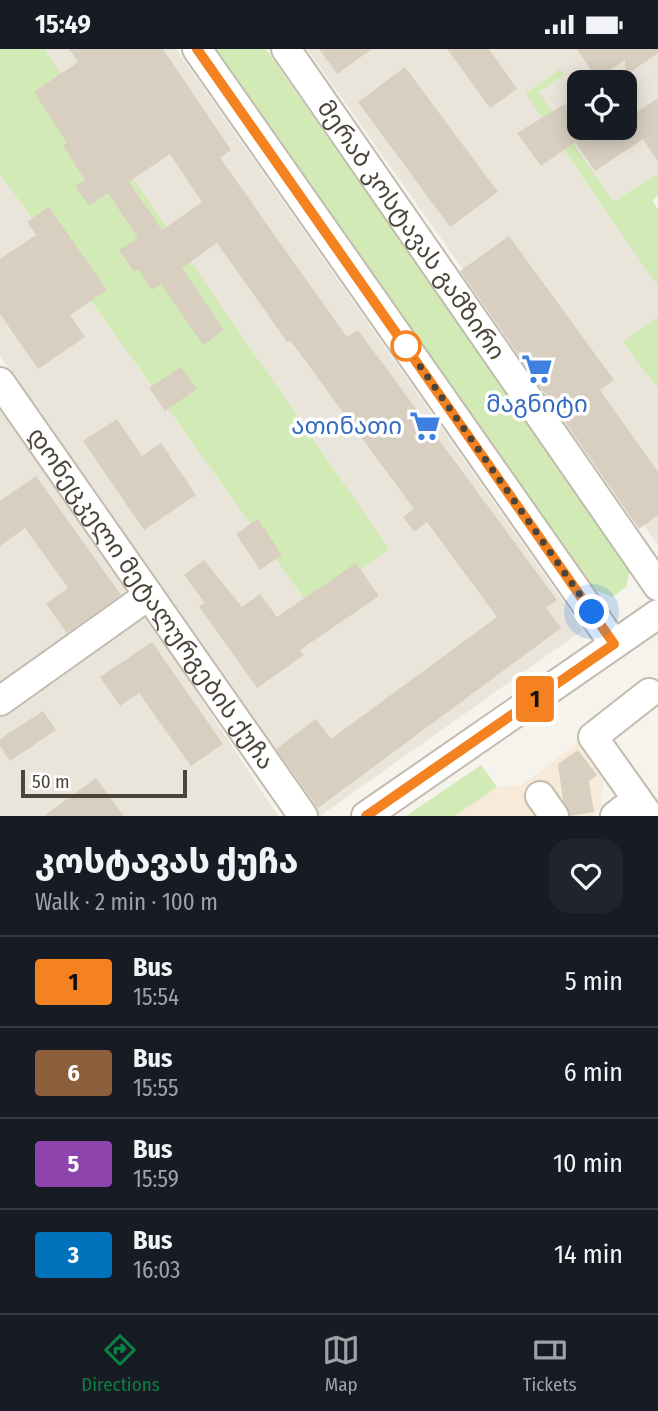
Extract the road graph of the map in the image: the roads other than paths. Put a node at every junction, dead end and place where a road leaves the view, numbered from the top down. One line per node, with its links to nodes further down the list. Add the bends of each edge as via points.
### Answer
1 (197, 49): 7 (street)
2 (286, 49): 4 (street, მერაბ კოსტავას გამზირი)
3 (0, 382): 5 (street, დონეცკელი მეტალურგების ქუჩა)
4 (658, 586)
5 (149, 595): 9 (street); 11 (street, დონეცკელი მეტალურგების ქუჩა)
6 (658, 614): 7 (street)
7 (614, 644): 12 (street)
8 (649, 693): 10 (street, via 593,737)
9 (0, 701)
10 (643, 807): 13 (street)
11 (303, 816)
12 (366, 816)
13 (615, 816)

